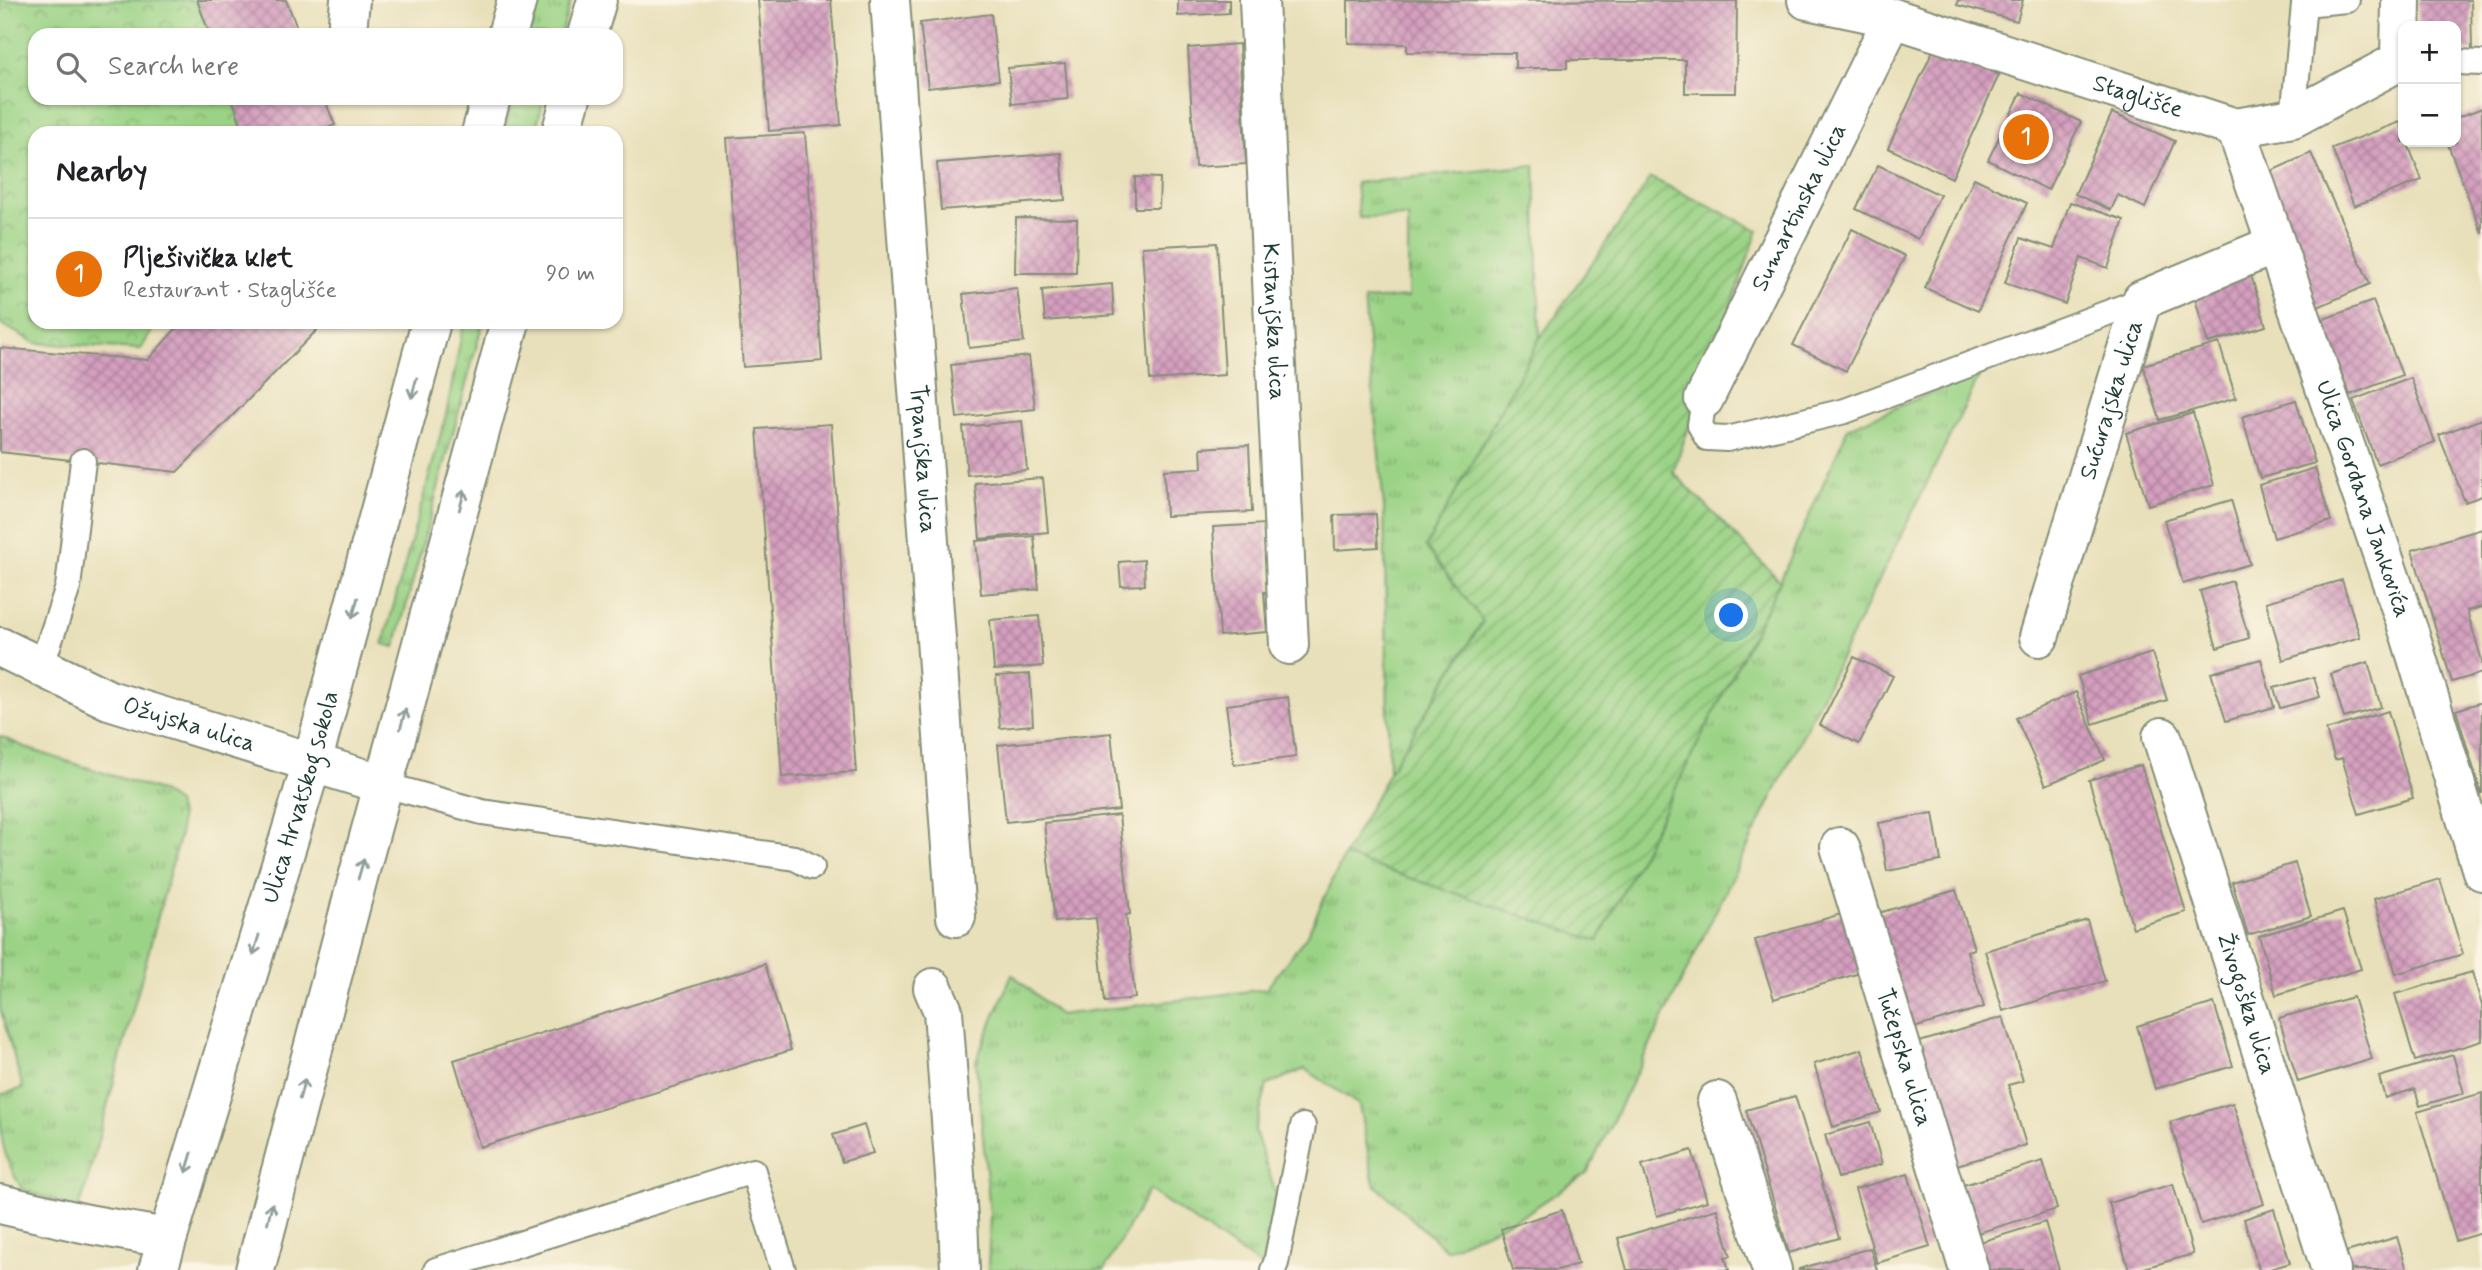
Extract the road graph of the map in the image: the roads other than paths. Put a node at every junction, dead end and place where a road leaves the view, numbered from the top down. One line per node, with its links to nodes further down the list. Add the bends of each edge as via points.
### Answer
1 (517, 0): 10 (street)
2 (597, 0): 11 (street)
3 (890, 0): 37 (street, Trpanjska ulica)
4 (1259, 0): 28 (street, Kistanjska ulica)
5 (1807, 0): 8 (street, Staglišće)
6 (2347, 0): 17 (lane, via 2304,4)
7 (2401, 0): 9 (street, Staglišće)
8 (1893, 18): 20 (street, Staglišće); 25 (street, Sumartinska ulica)
9 (2401, 21)
10 (510, 28)
11 (589, 28)
12 (2461, 62): 14 (lane)
13 (2398, 63): 17 (street, Staglišće)
14 (2482, 63)
15 (489, 105): 18 (street)
16 (569, 105): 19 (street)
17 (2294, 118): 20 (street, Staglišće)
18 (483, 126)
19 (564, 126)
20 (2235, 128): 21 (street, Ulica Gordana Jankovića)
21 (2274, 245): 22 (street, Sućurajska ulica); 36 (street, Ulica Gordana Jankovića, via 2410,635)
22 (2142, 300): 25 (lane, via 1845,411 1727,439 1707,438 1700,425); 27 (street, Sućurajska ulica)
23 (429, 329): 32 (street, Ulica Hrvatskog sokola, one-way to 32)
24 (508, 329): 33 (street, one-way to 24)
25 (1703, 399)
26 (83, 461): 30 (lane, via 68,587)
27 (2039, 637)
28 (1289, 645)
29 (0, 648): 30 (street, Ožujska ulica)
30 (41, 667): 32 (street, Ožujska ulica, via 109,700)
31 (2162, 737): 50 (street, Živogoška ulica)
32 (312, 763): 33 (street, Ožujska ulica); 42 (street, Ulica Hrvatskog sokola, one-way to 42)
33 (385, 785): 35 (lane, via 482,812 795,858); 43 (street, one-way to 33)
34 (1840, 847): 49 (street, Tučepska ulica)
35 (812, 867)
36 (2482, 871)
37 (956, 917)
38 (933, 988): 46 (street, via 943,1011)
39 (1717, 1101): 48 (street)
40 (1303, 1126): 47 (lane)
41 (0, 1204): 42 (street, via 87,1224)
42 (162, 1254)
43 (256, 1270)
44 (436, 1270): 45 (lane, via 753,1171)
45 (783, 1270)
46 (960, 1270)
47 (1273, 1270)
48 (1772, 1270)
49 (1969, 1270)
50 (2332, 1270)

